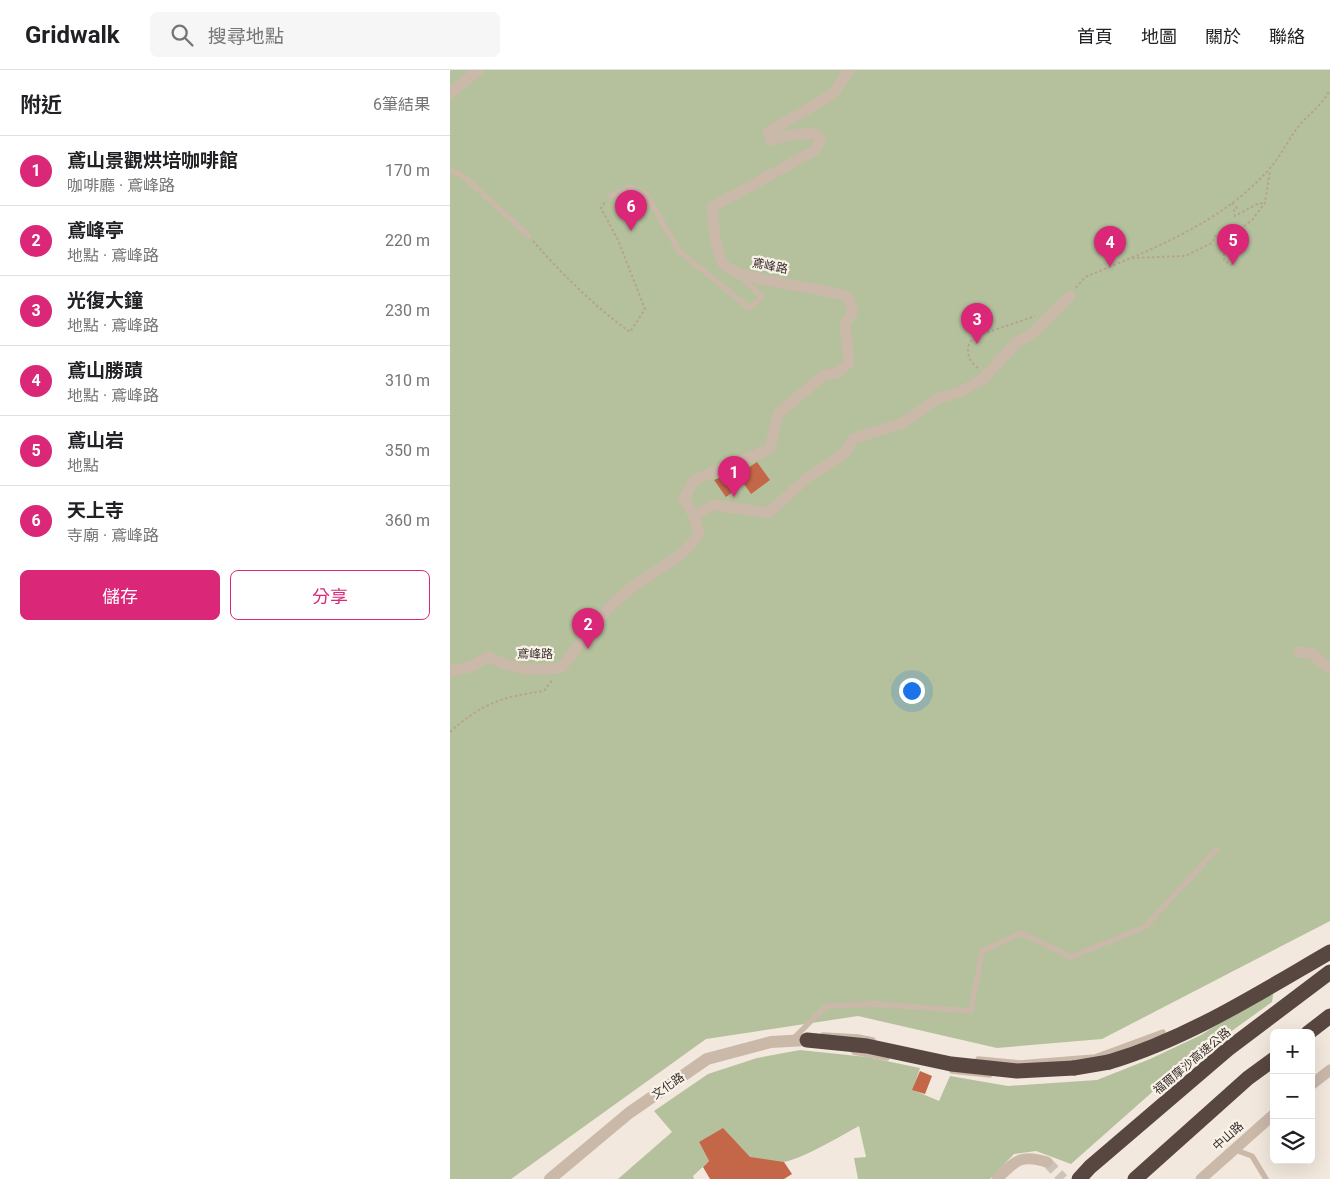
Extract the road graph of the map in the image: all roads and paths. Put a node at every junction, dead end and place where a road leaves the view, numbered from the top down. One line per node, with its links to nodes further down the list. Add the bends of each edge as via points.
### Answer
1 (479, 70): 4 (street)
2 (849, 70): 12 (street, 鳶峰路, via 833,94 768,132 771,140 795,134 816,134 820,142 814,151 712,206 715,242 724,265)
3 (1330, 90): 5 (path, via 1321,106 1298,126)
4 (450, 93)
5 (1270, 169): 8 (path); 9 (path)
6 (450, 170): 10 (lane, via 463,176)
7 (610, 196): 10 (path, via 601,208 618,240 645,309 630,332 611,319 557,268); 12 (lane, via 631,187 646,194 679,251 749,308 762,297)
8 (1265, 203): 9 (path, via 1235,216 1237,208); 11 (path, via 1237,232 1233,265 1224,261 1224,238 1215,236 1212,243 1185,256)
9 (1232, 204): 11 (path)
10 (529, 236)
11 (1130, 258): 13 (path, via 1084,277)
12 (738, 273): 16 (street, 鳶峰路, via 835,291 848,297 853,310 844,324 849,363 837,373 824,375 778,414 770,449 694,480 684,499)
13 (1070, 296): 14 (street)
14 (1054, 312): 15 (path, via 1032,316 974,337 968,343 968,354); 16 (street, via 1031,335 1018,341 983,379 962,392 937,399 903,423 853,439 844,454 807,478 768,513 714,506)
15 (979, 368)
16 (694, 516): 18 (street, 鳶峰路, via 699,534 692,545 629,589 603,613)
17 (1299, 652): 19 (street, via 1311,653)
18 (561, 668): 20 (street, 鳶峰路, via 527,670 508,667 489,657 469,667); 21 (path, via 544,691 490,702)
19 (1330, 669)
20 (450, 671)
21 (450, 732)
22 (1217, 850): 28 (lane, via 1146,928 1071,957 1020,933 982,950 971,1011 877,1004 826,1006)
23 (1330, 952): 29 (highway, via 1218,1017 1161,1043)
24 (1330, 972): 37 (highway, 福爾摩沙高速公路, via 1228,1049)
25 (1330, 1016): 26 (highway)
26 (1313, 1029)
27 (1163, 1032): 29 (lane)
28 (798, 1040): 29 (lane, via 811,1035 858,1036 948,1057 1020,1063); 29 (highway, bridge, via 867,1046 951,1064 1017,1071 1074,1068); 31 (lane, via 964,1074 1016,1077); 38 (street, 文化路, via 749,1046 707,1059 629,1114)
29 (1102, 1059)
30 (1270, 1062): 42 (highway)
31 (1089, 1072)
32 (1328, 1075): 33 (street)
33 (1315, 1083)
34 (1270, 1117): 35 (street, 中山路)
35 (1233, 1149): 43 (street, 中山路); 44 (lane, via 1252,1156)
36 (1047, 1162): 39 (street, via 1030,1157 1018,1160)
37 (1090, 1167): 40 (highway); 41 (highway, 福爾摩沙高速公路)
38 (550, 1179)
39 (997, 1179)
40 (1075, 1179)
41 (1079, 1179)
42 (1136, 1179)
43 (1201, 1179)
44 (1266, 1179)

